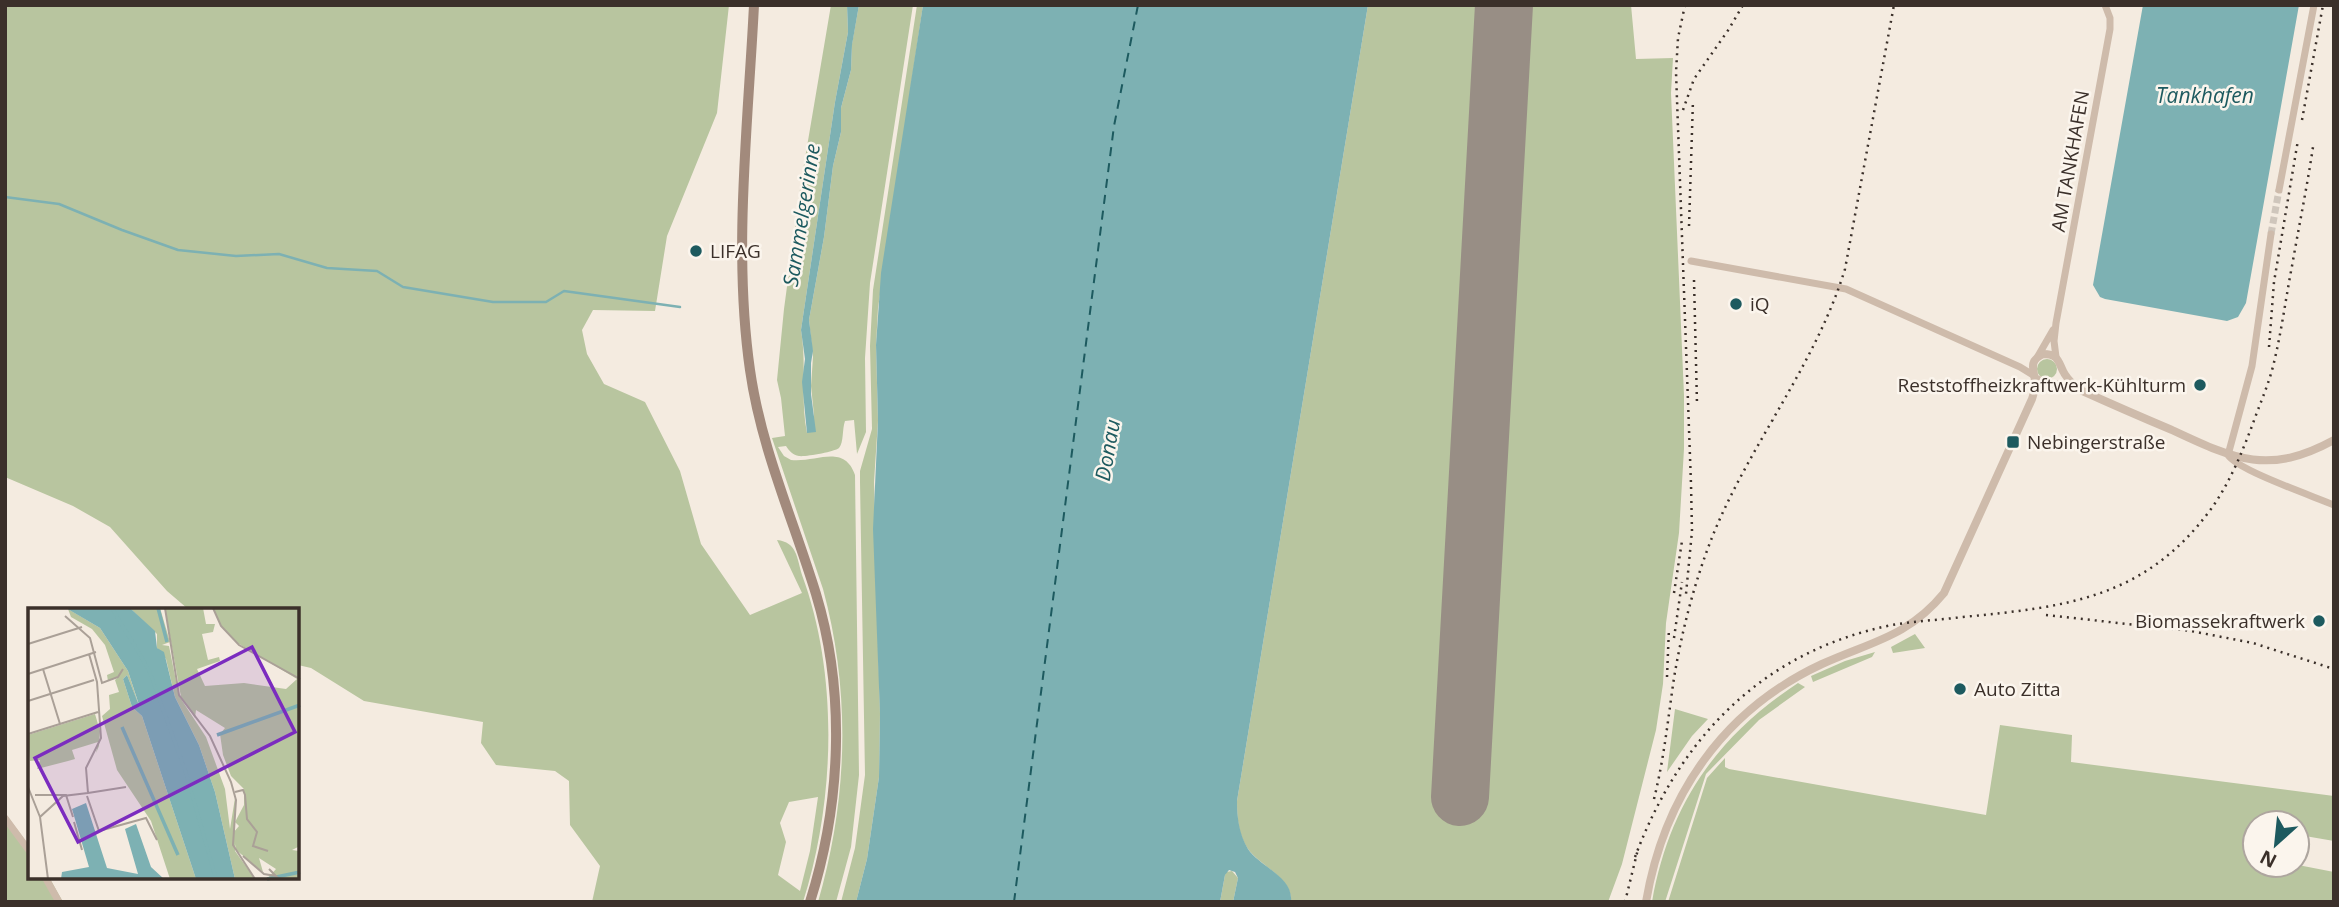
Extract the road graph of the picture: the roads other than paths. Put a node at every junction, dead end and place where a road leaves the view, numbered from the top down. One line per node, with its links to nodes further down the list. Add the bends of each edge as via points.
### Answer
1 (754, 5): 23 (main road, via 743,243 748,354 766,446 822,614 834,703 830,817)
2 (2105, 5): 7 (street, AM TANKHAFEN, via 2110,29)
3 (2315, 5): 4 (street)
4 (2279, 190)
5 (2271, 233): 17 (street, via 2252,366)
6 (1691, 261): 10 (street, via 1839,287)
7 (2056, 323): 8 (street, AM TANKHAFEN); 9 (street, AM TANKHAFEN)
8 (2056, 357): 9 (street, via 2048,354); 11 (street)
9 (2035, 359): 10 (street); 12 (street)
10 (2020, 367): 12 (street)
11 (2062, 370): 13 (street, via 2058,379); 14 (street)
12 (2034, 377): 13 (street); 15 (street)
13 (2049, 383): 14 (street); 15 (street)
14 (2078, 389): 17 (street)
15 (2032, 399): 24 (street, via 1944,593 1895,634 1822,664 1779,688 1725,734 1695,771 1673,811 1655,858)
16 (2334, 440): 17 (street, via 2287,458)
17 (2228, 455): 18 (street, via 2246,469)
18 (2334, 505)
19 (5, 818): 20 (street)
20 (28, 849)
21 (46, 879): 22 (street)
22 (59, 902)
23 (810, 902)
24 (1646, 902)

